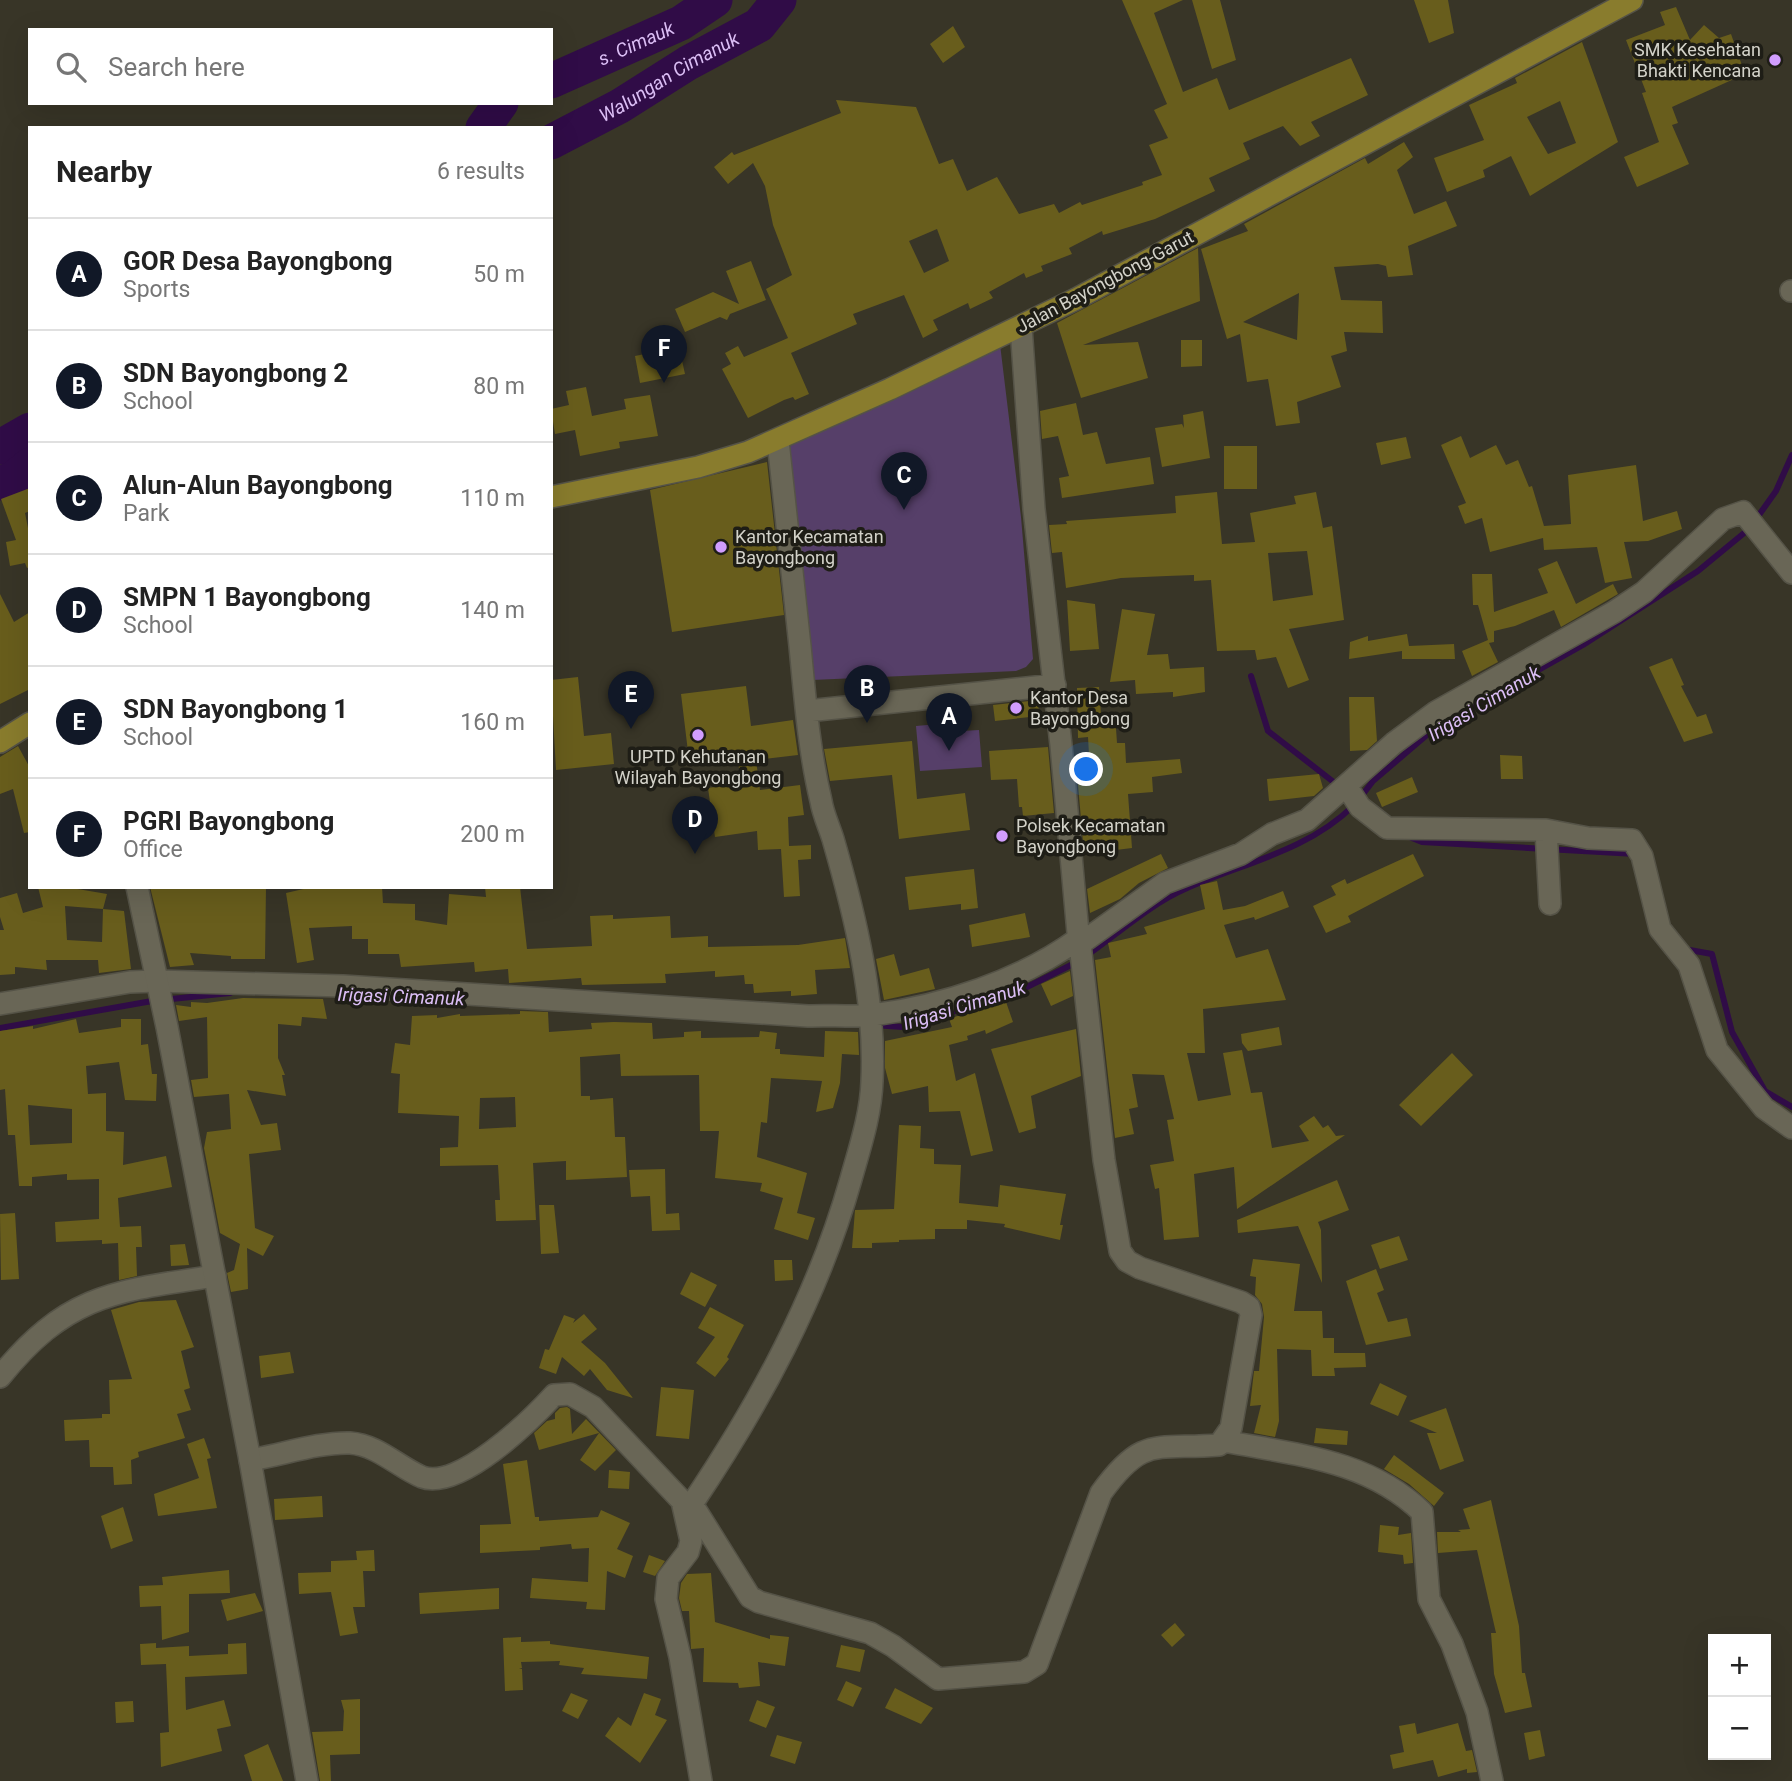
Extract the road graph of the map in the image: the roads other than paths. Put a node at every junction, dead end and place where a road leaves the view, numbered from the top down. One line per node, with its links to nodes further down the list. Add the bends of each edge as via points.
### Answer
1 (1632, 0): 2 (main road, Jalan Bayongbong-Garut)
2 (1021, 327): 3 (main road, Jalan Bayongbong-Garut); 6 (street, via 1034,509)
3 (778, 440): 4 (main road, Jalan Bayongbong-Garut, via 698,467); 7 (street)
4 (553, 497)
5 (1792, 573): 10 (street, via 1743,512 1723,519 1654,584 1614,612 1436,712 1394,743)
6 (1055, 685): 7 (street); 14 (street)
7 (807, 711): 17 (street, via 821,802 850,903)
8 (28, 724): 9 (main road)
9 (0, 742)
10 (1347, 795): 11 (street, via 1387,828); 14 (street, via 1241,854 1165,883)
11 (1546, 830): 13 (street); 18 (street, via 1637,844 1660,929 1689,965 1717,1050 1764,1108)
12 (136, 889): 15 (street)
13 (1550, 904)
14 (1080, 952): 17 (street, via 936,1002); 21 (street, via 1104,1160 1120,1251 1140,1268 1249,1307 1231,1428)
15 (158, 986): 16 (street, via 130,982); 17 (street, via 343,986); 19 (street)
16 (0, 1004)
17 (870, 1018): 23 (street, via 873,1079 865,1129 828,1253 803,1314 757,1400)
18 (1792, 1128)
19 (215, 1276): 20 (street, via 92,1300 40,1334); 22 (street)
20 (0, 1377)
21 (1224, 1441): 23 (street, via 1143,1451 1119,1469 1101,1493 1038,1664 1024,1672 938,1679 870,1633 759,1602 750,1597); 26 (street, via 1362,1471 1389,1485 1422,1512 1429,1599 1452,1644 1477,1712)
22 (250, 1460): 23 (street, via 350,1443 371,1448 424,1477 442,1477 471,1465 515,1436 554,1395 570,1394 611,1423); 24 (street)
23 (687, 1502): 25 (street, via 691,1541 665,1585)
24 (307, 1781)
25 (701, 1781)
26 (1492, 1781)

